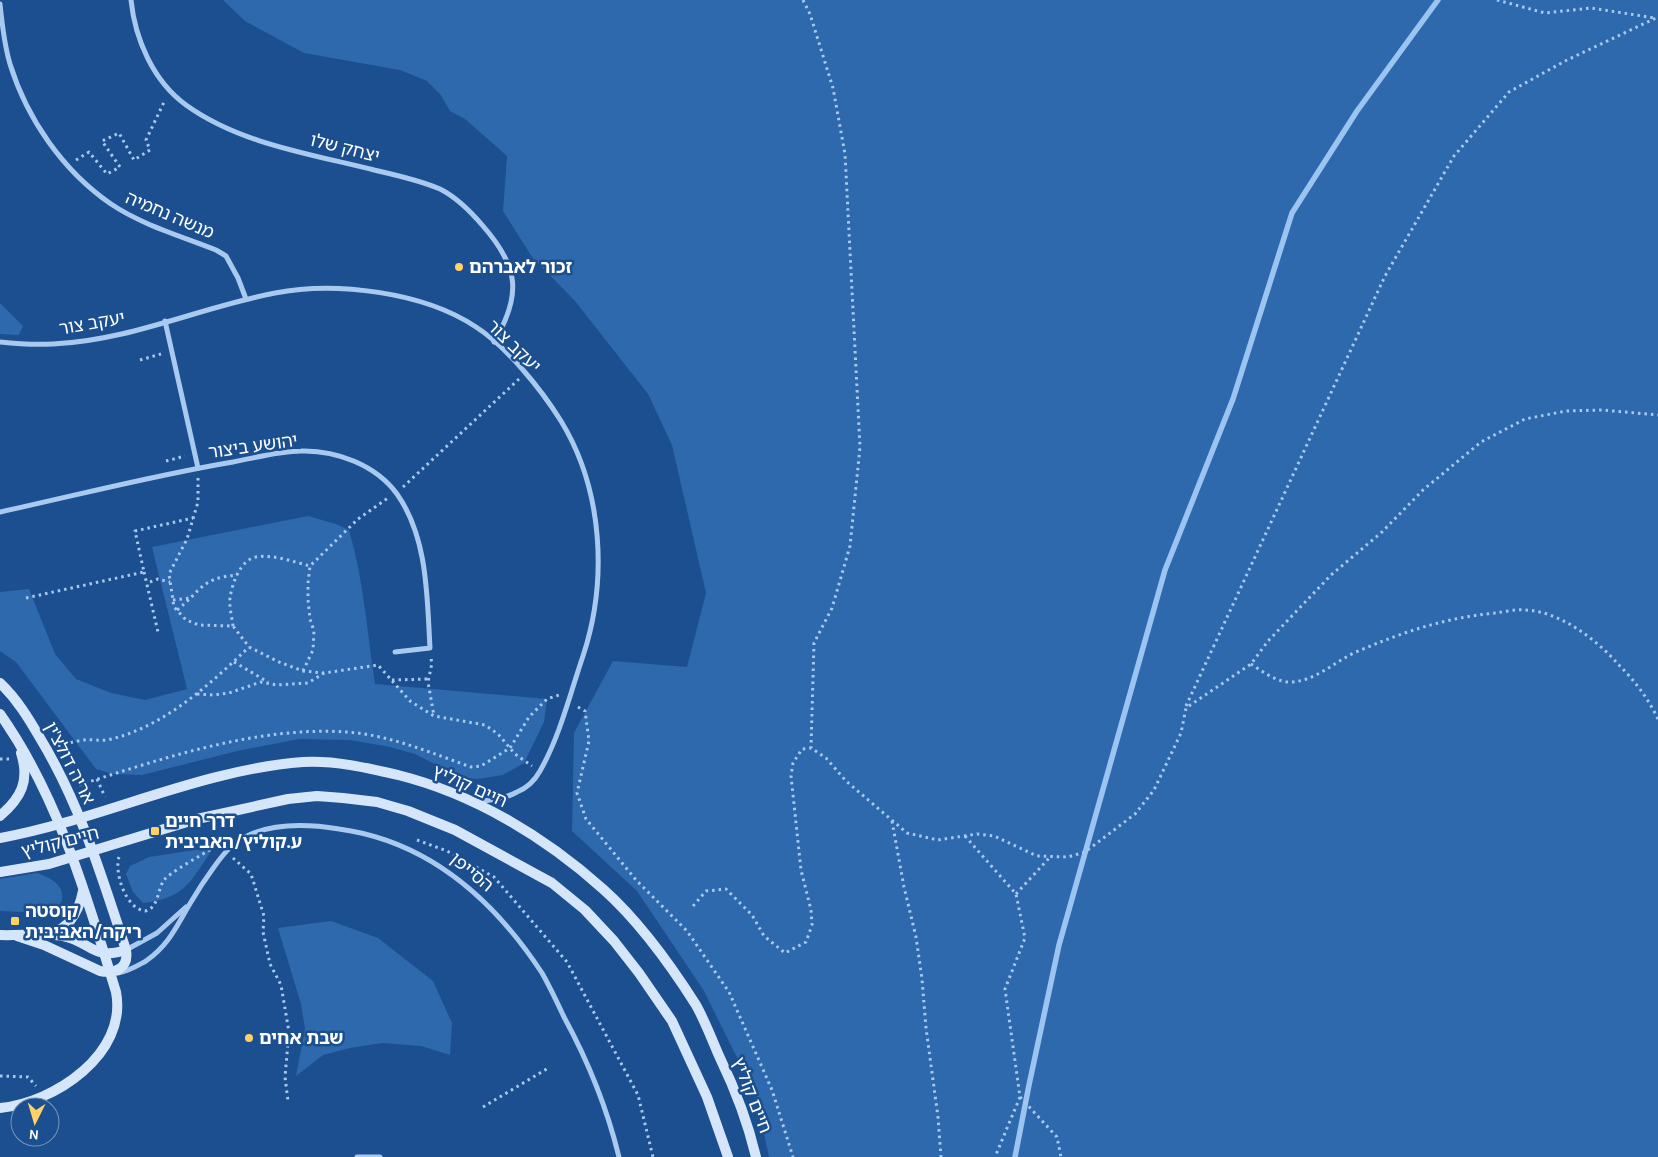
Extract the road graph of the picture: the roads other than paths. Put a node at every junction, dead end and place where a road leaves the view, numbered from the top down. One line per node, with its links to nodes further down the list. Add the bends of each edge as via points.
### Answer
1 (130, 0): 6 (street, יצחק שלו, via 141,45 160,79 185,104 220,125 256,140 411,179 441,190 472,213 494,238 508,261 513,285 511,307)
2 (0, 4): 3 (street, מנשה נחמיה, via 10,63 19,86 29,110 67,165 111,204 140,220 226,256)
3 (246, 299): 4 (street, יעקב צור); 6 (street, יעקב צור, via 310,288 382,293 446,311 476,327)
4 (165, 322): 5 (street, יעקב צור, via 81,341 55,344); 7 (street)
5 (0, 342)
6 (494, 342): 13 (street, יעקב צור, via 550,402 570,435 596,517 598,560 590,631 558,731 540,772 516,794)
7 (198, 468): 8 (street, יהושע ביצור); 9 (street, יהושע ביצור, via 300,450 348,459 376,472 404,506 414,529 426,584 430,648)
8 (0, 512)
9 (395, 652)
10 (0, 683): 15 (main road, אריה דולצ'ין, via 20,705 46,748)
11 (0, 714): 12 (main road, אריה דולצ'ין)
12 (15, 735): 14 (main road, via 23,759 24,783 16,800); 16 (main road, אריה דולצ'ין)
13 (473, 802): 15 (main road, חיים קוליץ, via 414,779 375,770 307,762 232,773); 34 (main road, חיים קוליץ, via 518,826 570,862 604,890 636,923 697,1007 733,1087)
14 (0, 816)
15 (80, 818): 16 (main road, חיים קוליץ); 18 (main road, אריה דולצ'ין)
16 (59, 824): 17 (main road, חיים קוליץ); 19 (main road, אריה דולצ'ין)
17 (0, 838)
18 (92, 851): 19 (main road, חיים קוליץ); 26 (main road, אריה דולצ'ין); 33 (main road, חיים קוליץ, via 215,815 317,796 377,802 455,830 552,883 585,910 614,941 672,1021 707,1097)
19 (71, 857): 20 (main road, חיים קוליץ); 21 (main road, אריה דולצ'ין)
20 (0, 872)
21 (83, 890): 23 (main road, via 71,921 53,932); 27 (main road, אריה דולצ'ין)
22 (190, 904): 26 (street, הסייפן, via 157,933); 28 (street, הסייפן, via 174,933 156,952 128,971); 32 (street, הסייפן, via 225,852 243,838 295,825 358,831 391,840 438,864 480,898 503,922 542,974 586,1060 604,1105)
23 (40, 934): 25 (main road); 27 (main road, via 66,936)
24 (0, 935): 25 (main road)
25 (17, 936): 28 (main road)
26 (126, 950): 27 (main road, הסייפן); 28 (main road, via 122,966)
27 (104, 954): 28 (main road, אריה דולצ'ין)
28 (110, 973): 29 (main road, אריה דולצ'ין, via 118,1008 106,1046 73,1079 51,1093 25,1104)
29 (0, 1108)
30 (356, 1157): 31 (street)
31 (380, 1157)
32 (619, 1157)
33 (728, 1157)
34 (756, 1157)

